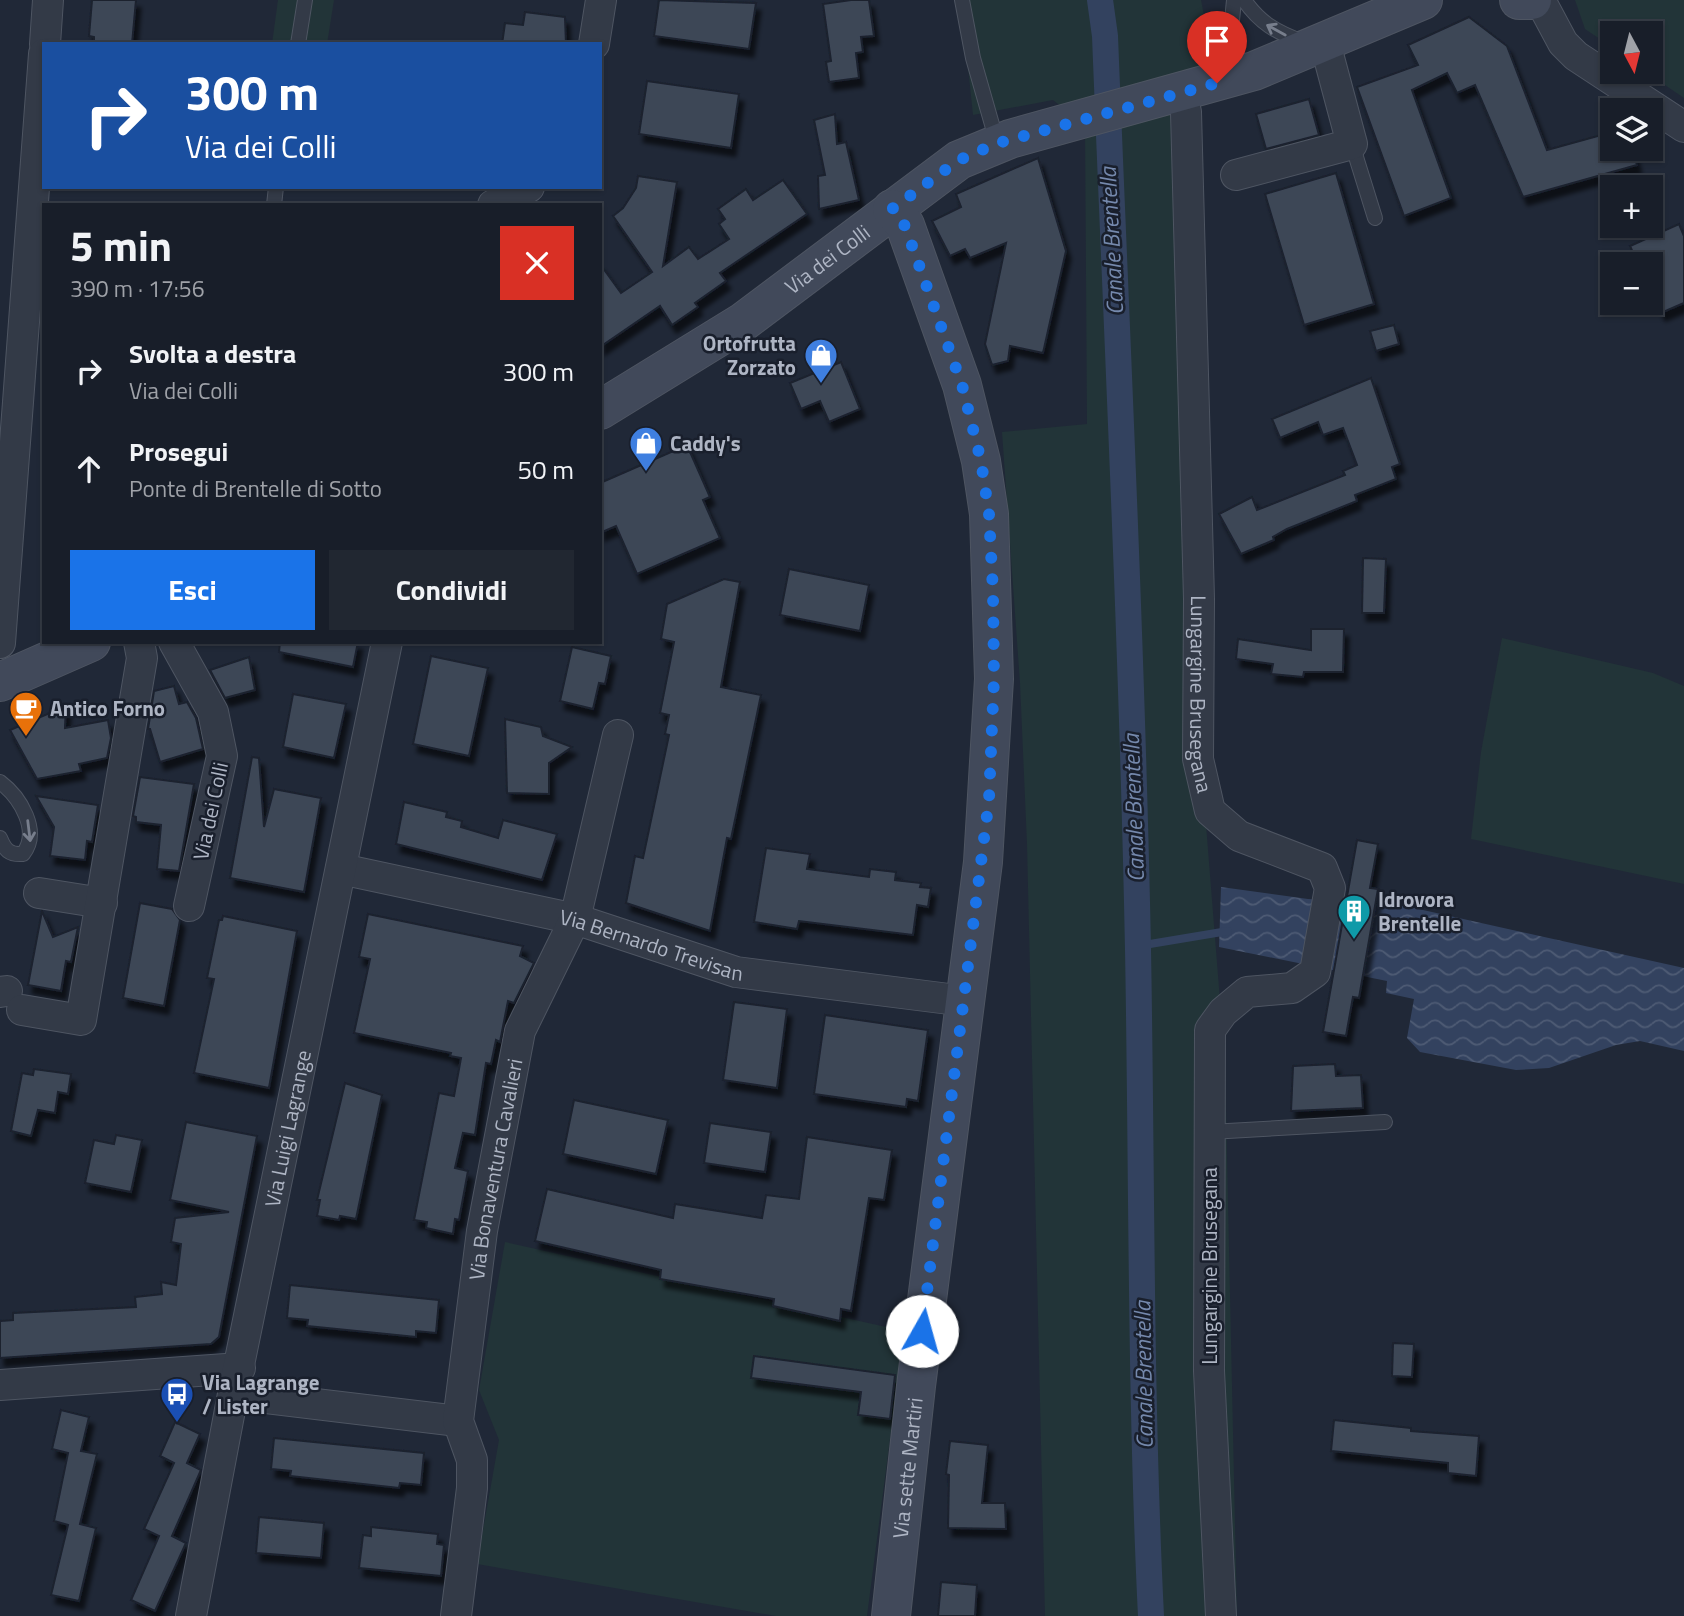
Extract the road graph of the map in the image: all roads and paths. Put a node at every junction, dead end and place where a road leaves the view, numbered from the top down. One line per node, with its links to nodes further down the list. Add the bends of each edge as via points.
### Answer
1 (48, 0): 12 (street)
2 (304, 0): 13 (lane)
3 (601, 0): 14 (street)
4 (962, 0): 19 (lane, via 973,58)
5 (1234, 0): 17 (lane, via 1230,41)
6 (1244, 0): 15 (lane, one-way to 6, via 1273,31)
7 (1423, 0): 11 (main road)
8 (1519, 0): 9 (main road)
9 (1532, 0)
10 (1540, 0): 18 (street, via 1563,43 1576,56)
11 (1371, 11): 15 (main road)
12 (44, 42)
13 (298, 42)
14 (594, 42)
15 (1321, 45): 17 (main road); 20 (street)
16 (42, 83): 31 (street)
17 (1189, 91): 19 (main road, Via dei Colli); 43 (street, Lungargine Brusegana, via 1198,759 1210,811 1239,836 1322,868 1330,888 1315,972 1292,988 1247,992 1210,1030)
18 (1684, 127)
19 (1004, 141): 24 (main road, Via dei Colli, via 959,160)
20 (1352, 144): 21 (street); 25 (lane)
21 (1236, 175)
22 (525, 189): 23 (street)
23 (497, 203)
24 (892, 209): 26 (main road, Via dei Colli, via 743,322); 41 (main road, Via sette Martiri, via 905,226 962,385 989,514 992,748)
25 (1375, 218)
26 (602, 409)
27 (84, 644): 31 (main road)
28 (139, 644): 37 (street, via 142,658)
29 (175, 644): 38 (street, Via dei Colli, via 213,712 222,756)
30 (387, 644): 35 (street, Via Luigi Lagrange)
31 (2, 666)
32 (618, 735): 39 (street, Via Bonaventura Cavalieri)
33 (0, 782): 34 (lane, one-way to 34, via 29,822 30,846 23,854 14,855)
34 (0, 838)
35 (341, 869): 39 (street, Via Bernardo Trevisan); 44 (street, Via Luigi Lagrange)
36 (39, 893): 37 (street)
37 (102, 903): 40 (street, via 81,1020)
38 (189, 906)
39 (575, 919): 41 (street, Via Bernardo Trevisan, via 736,972); 46 (street, Via Bonaventura Cavalieri, via 520,1031 482,1231)
40 (10, 998)
41 (965, 1001): 49 (main road, Via sette Martiri)
42 (1385, 1122): 43 (lane)
43 (1210, 1132): 50 (street, Lungargine Brusegana, via 1209,1371)
44 (236, 1381): 45 (street); 46 (street); 47 (street, Via Luigi Lagrange)
45 (0, 1385)
46 (458, 1422): 48 (street, Via Bonaventura Cavalieri, via 472,1460 472,1478)
47 (191, 1616)
48 (456, 1616)
49 (891, 1616)
50 (1221, 1616)

